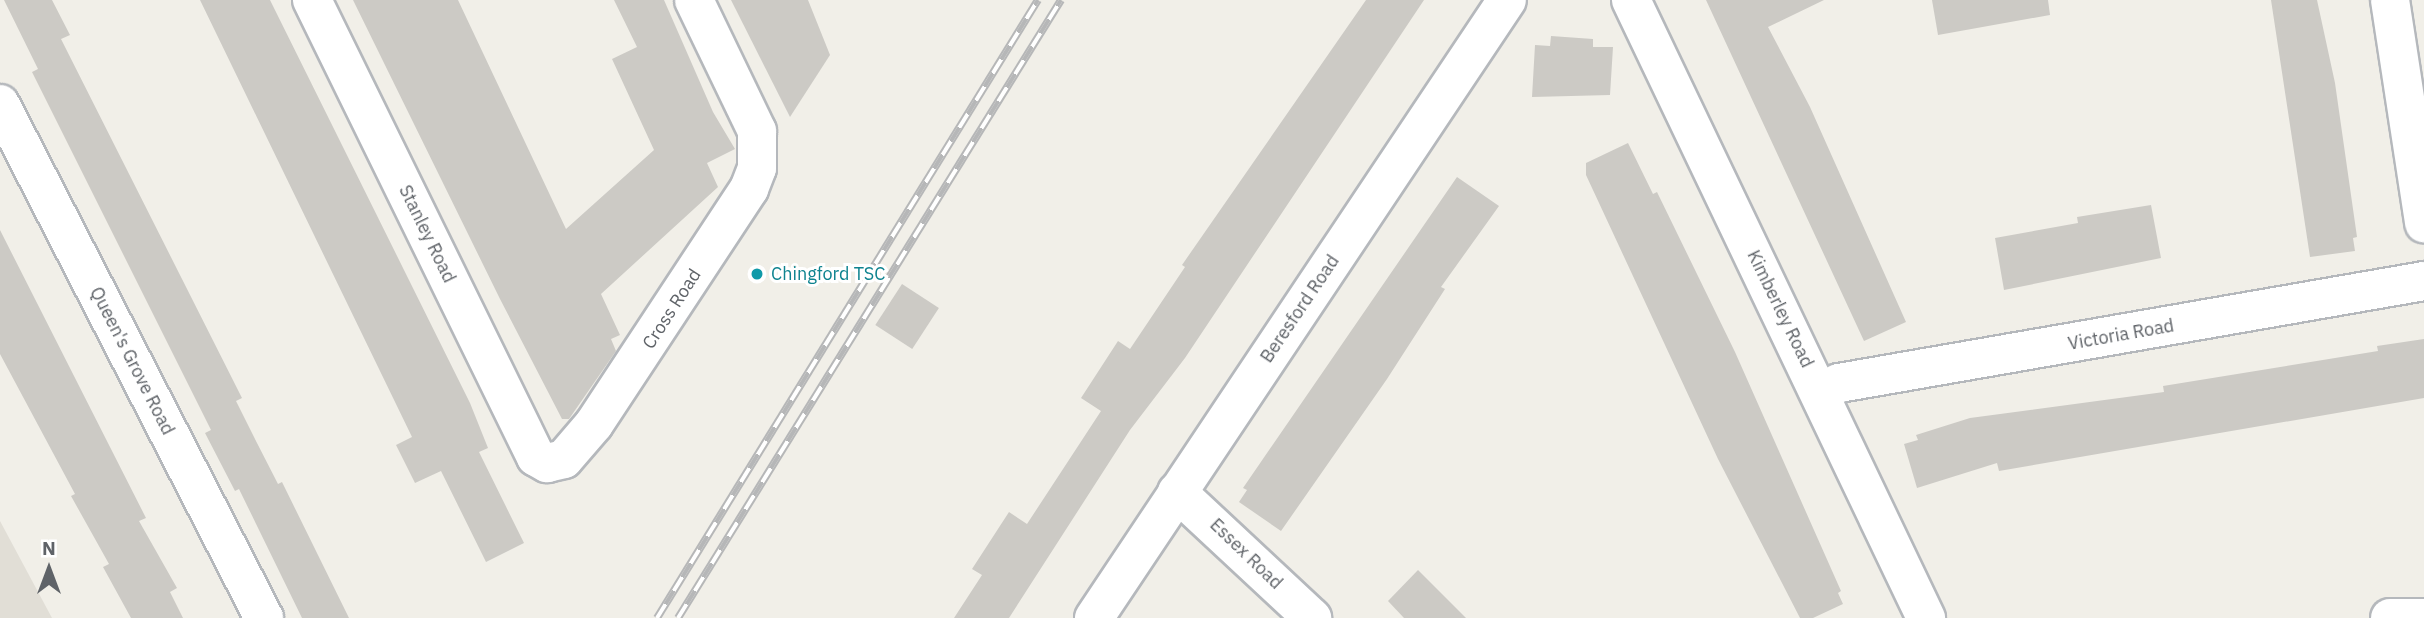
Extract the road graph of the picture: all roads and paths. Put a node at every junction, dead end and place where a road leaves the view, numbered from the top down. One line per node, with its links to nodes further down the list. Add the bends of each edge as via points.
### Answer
1 (312, 0): 10 (street, Stanley Road, via 536,457)
2 (694, 0): 10 (street, Cross Road, via 757,131 757,168 749,189 594,424 564,459)
3 (1507, 0): 11 (street, Beresford Road)
4 (1631, 0): 9 (street, Kimberley Road)
5 (2390, 0): 7 (street)
6 (0, 104): 12 (street, Queen's Grove Road)
7 (2424, 223)
8 (2424, 281): 9 (street, Victoria Road, via 1839,383)
9 (1819, 392): 15 (street, Kimberley Road)
10 (547, 463)
11 (1177, 492): 13 (street, Beresford Road); 14 (street, Essex Road)
12 (264, 618)
13 (1094, 618)
14 (1312, 618)
15 (1926, 618)
16 (2390, 618): 17 (street)
17 (2424, 618)

